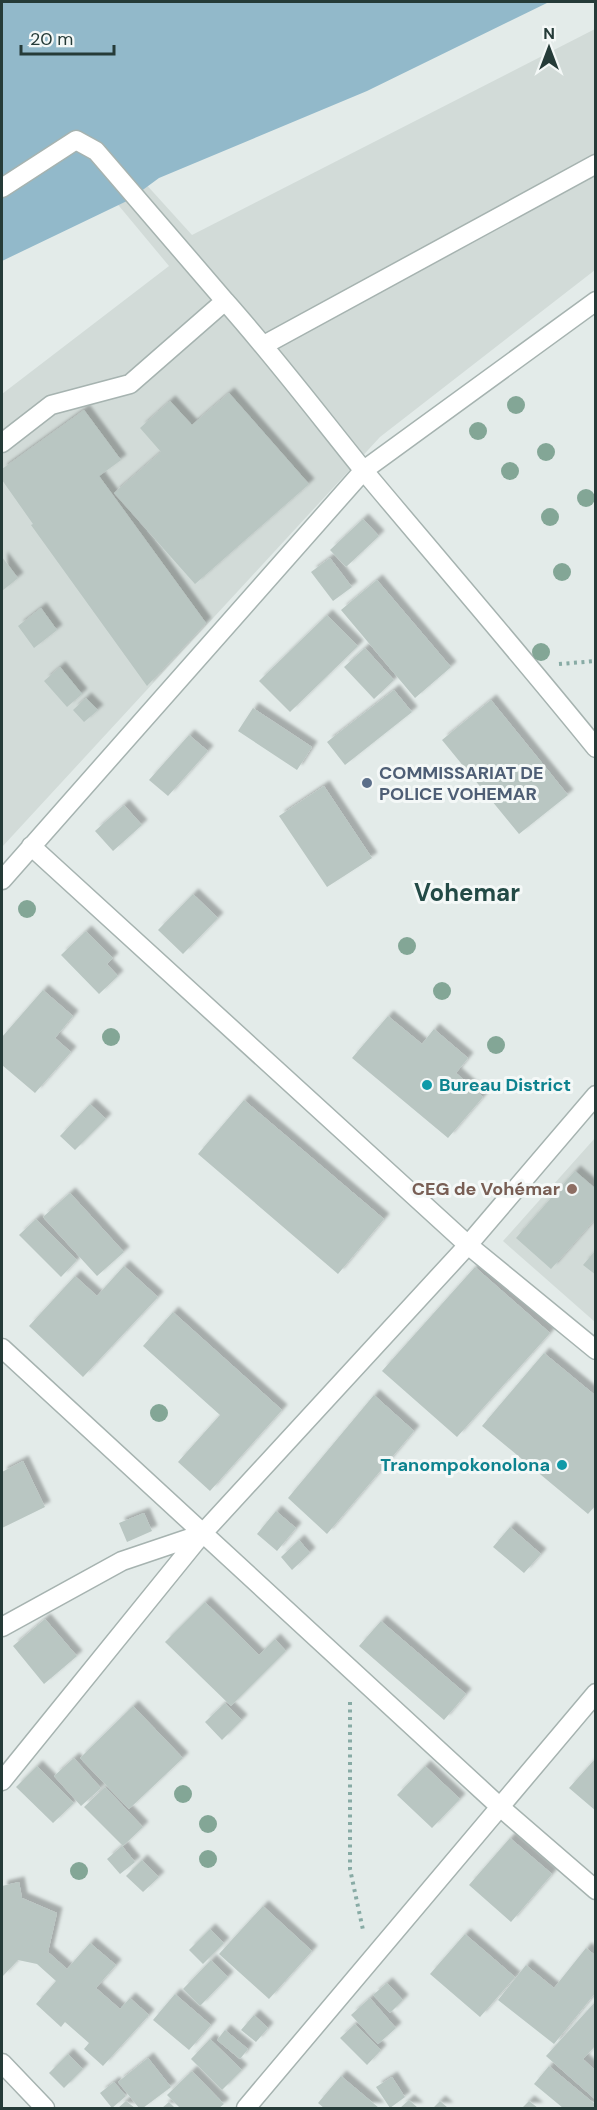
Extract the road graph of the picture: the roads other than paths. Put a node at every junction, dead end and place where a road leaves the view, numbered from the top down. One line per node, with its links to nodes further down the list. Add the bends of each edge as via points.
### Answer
1 (596, 164): 5 (street)
2 (2, 188): 3 (street, via 76,140 96,151)
3 (225, 301): 5 (street); 6 (street, via 130,384 51,405)
4 (596, 301): 7 (street)
5 (264, 345): 7 (street)
6 (2, 443)
7 (364, 470): 8 (street); 9 (street)
8 (596, 748)
9 (31, 846): 10 (street); 12 (street)
10 (2, 879)
11 (596, 1095): 12 (street)
12 (468, 1245): 14 (street); 15 (street)
13 (2, 1348): 15 (street)
14 (596, 1350)
15 (202, 1534): 16 (street, via 122,1561); 18 (street); 19 (street)
16 (2, 1627)
17 (596, 1693): 19 (street)
18 (2, 1781)
19 (499, 1806): 20 (street); 23 (street)
20 (596, 1890)
21 (2, 2063): 22 (street)
22 (45, 2109)
23 (246, 2109)

